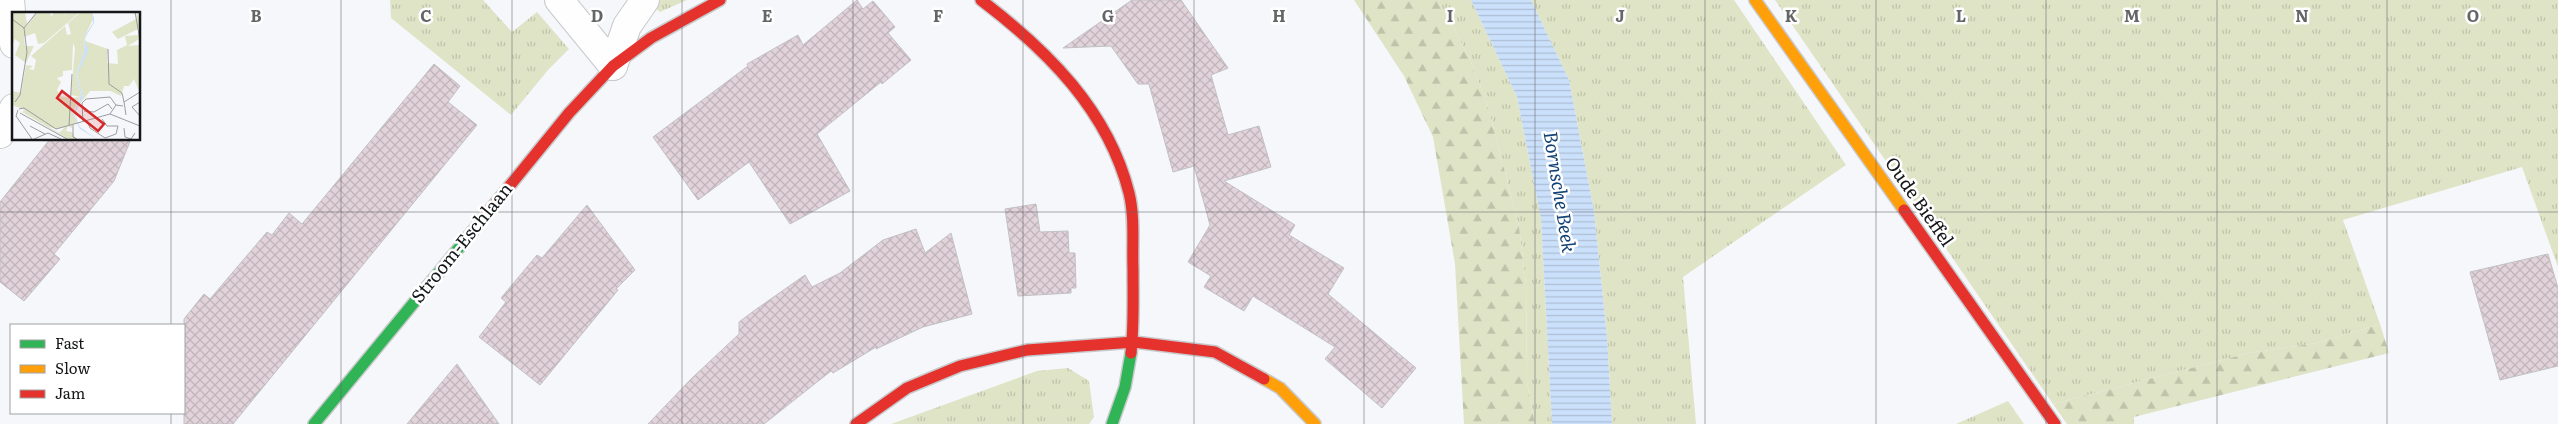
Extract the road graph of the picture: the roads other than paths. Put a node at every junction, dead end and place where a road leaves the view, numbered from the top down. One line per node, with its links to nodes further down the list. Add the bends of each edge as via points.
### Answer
1 (10, 0): 7 (street)
2 (559, 0): 8 (street)
3 (645, 0): 8 (street, Stroom-Eschlaan, via 627,26)
4 (720, 0): 8 (street, Stroom-Eschlaan, via 651,38)
5 (981, 0): 11 (street, via 1017,26 1058,64 1108,134 1130,195)
6 (1755, 0): 16 (street, Oude Bieffel)
7 (12, 22)
8 (614, 66): 12 (street, Stroom-Eschlaan, via 569,113)
9 (12, 112): 10 (street)
10 (0, 134)
11 (1134, 342): 13 (street, via 1027,350 960,366 906,388); 14 (street, via 1125,394); 15 (street, via 1215,352 1280,388)
12 (314, 424)
13 (856, 424)
14 (1112, 424)
15 (1314, 424)
16 (2055, 424)

